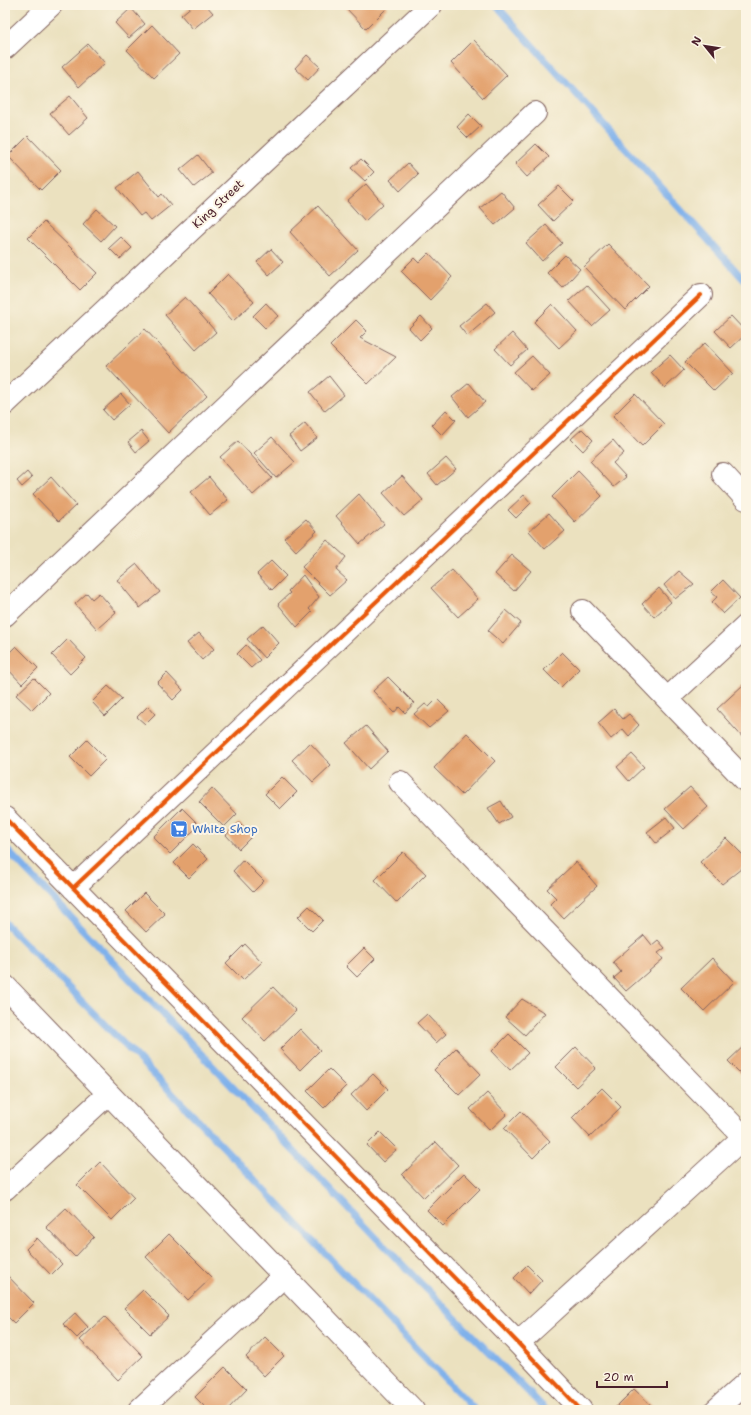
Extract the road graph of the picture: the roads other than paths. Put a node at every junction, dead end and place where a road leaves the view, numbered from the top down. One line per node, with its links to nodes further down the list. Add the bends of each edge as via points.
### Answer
1 (51, 5): 3 (street)
2 (431, 5): 6 (street, King Street)
3 (5, 48)
4 (535, 113): 10 (street)
5 (702, 295): 16 (street)
6 (5, 404)
7 (723, 474): 8 (street)
8 (746, 499)
9 (583, 611): 12 (street)
10 (5, 615)
11 (746, 626): 12 (street)
12 (668, 698): 13 (street)
13 (746, 781)
14 (400, 782): 19 (street)
15 (5, 818): 16 (street)
16 (73, 888): 22 (street)
17 (5, 986): 18 (street)
18 (108, 1094): 20 (street); 21 (street)
19 (745, 1136): 22 (street)
20 (5, 1190)
21 (284, 1276): 24 (street); 25 (street)
22 (518, 1343): 26 (street)
23 (746, 1382): 27 (street)
24 (139, 1410)
25 (413, 1410)
26 (581, 1410)
27 (716, 1410)

